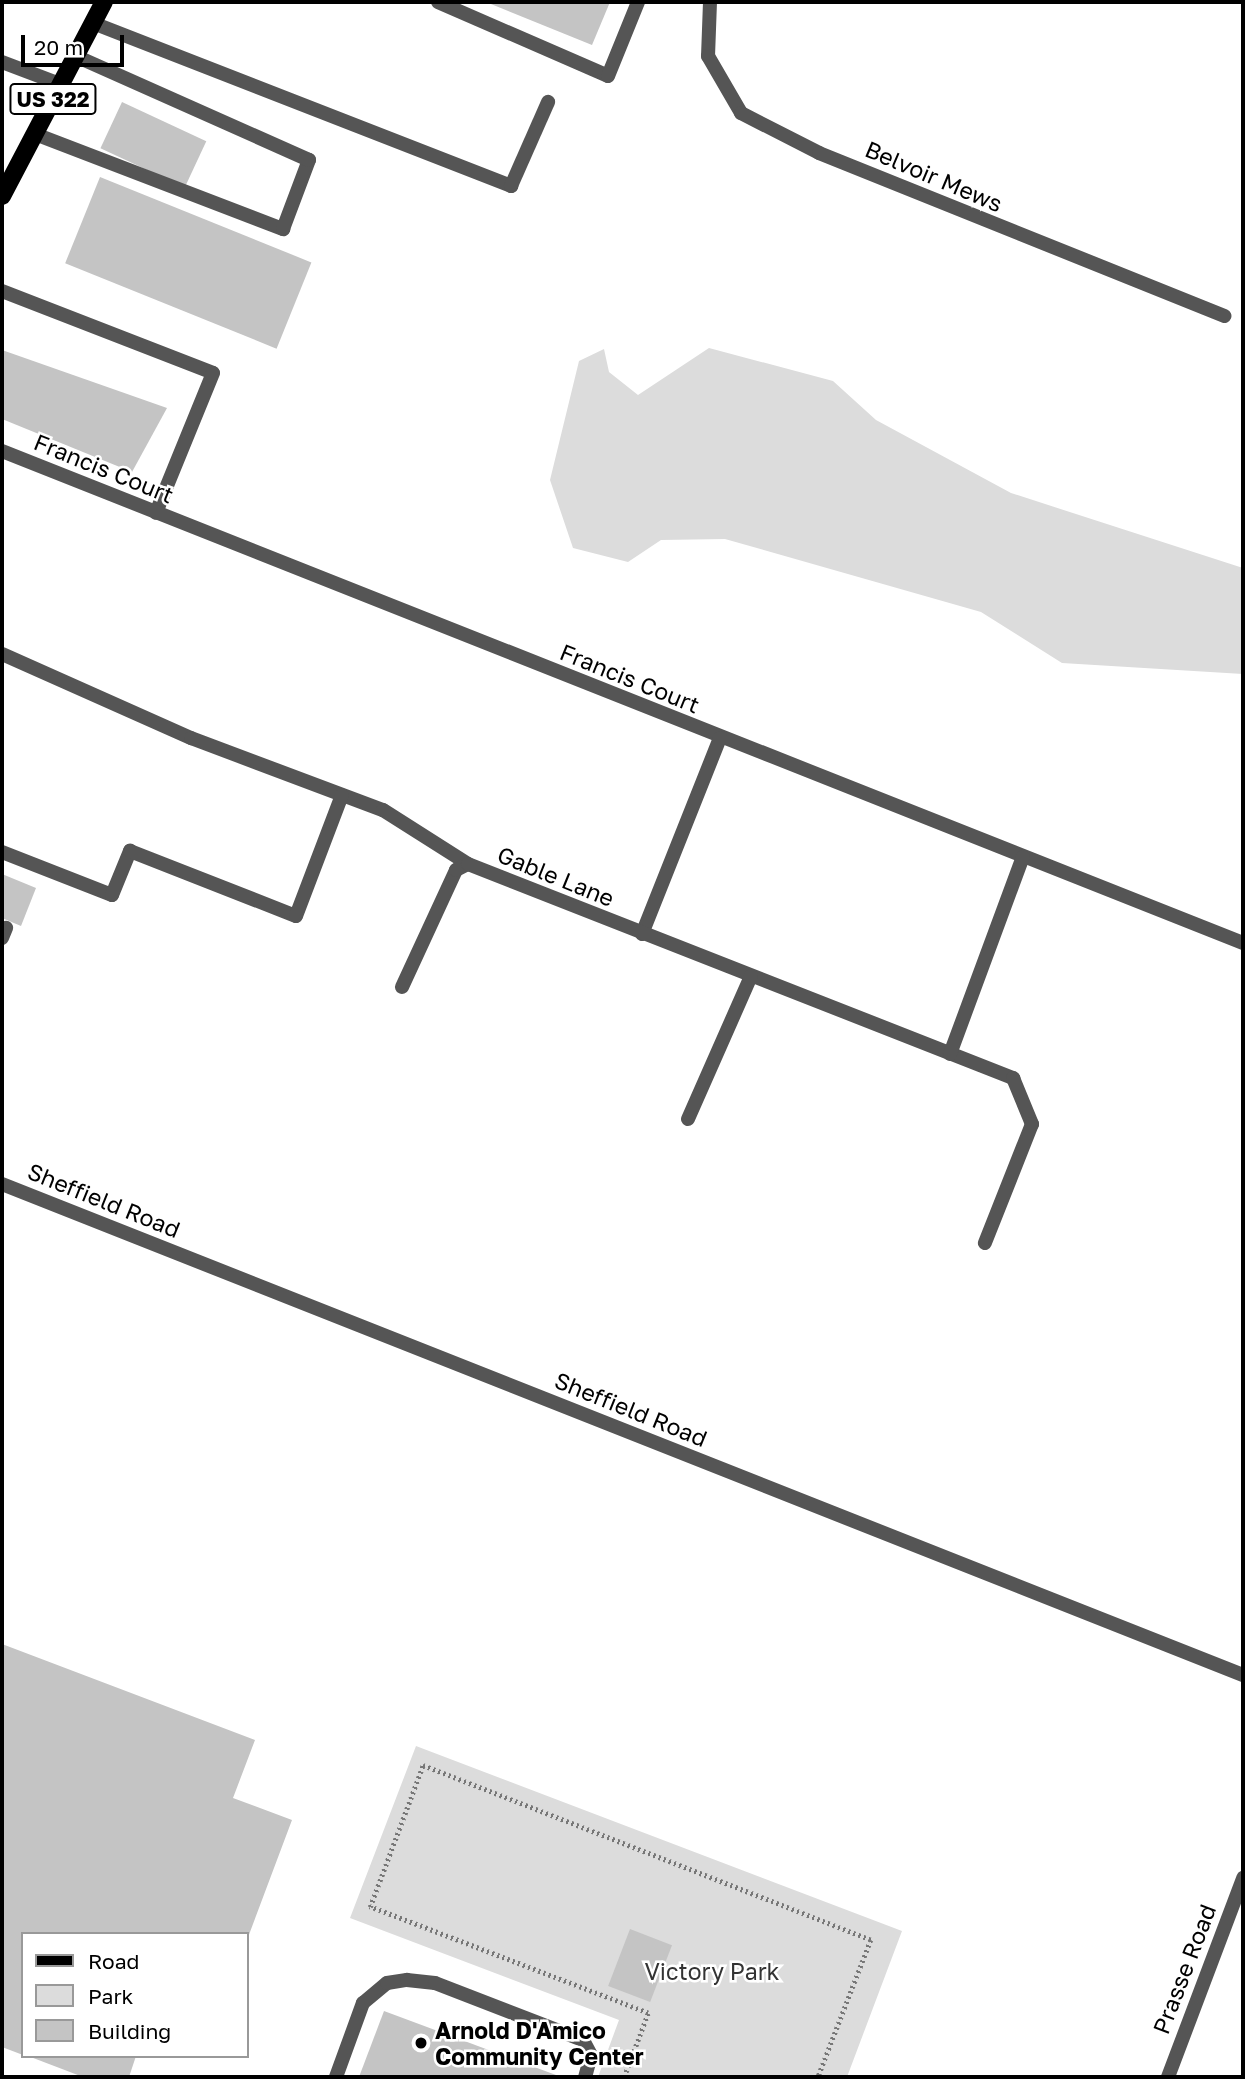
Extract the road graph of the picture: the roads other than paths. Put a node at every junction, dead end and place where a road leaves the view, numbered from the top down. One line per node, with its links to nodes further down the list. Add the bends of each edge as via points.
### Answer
1 (104, 2): 5 (main road, US 322)
2 (438, 2): 3 (street, via 608,76)
3 (638, 2)
4 (710, 2): 13 (street, Belvoir Mews, via 708,56 741,113 832,158)
5 (93, 23): 6 (main road, US 322); 9 (street, via 511,186)
6 (75, 56): 8 (main road, US 322); 10 (street, via 309,160 282,229)
7 (2, 62): 8 (street)
8 (60, 85): 10 (main road, US 322)
9 (548, 102)
10 (35, 134): 11 (main road, US 322)
11 (2, 196)
12 (2, 291): 15 (street, via 213,373)
13 (1225, 316)
14 (2, 451): 15 (street, Francis Court)
15 (156, 513): 17 (street, Francis Court)
16 (2, 654): 18 (street, via 191,738)
17 (720, 738): 20 (street, Francis Court); 22 (street)
18 (342, 794): 19 (street, via 296,916 130,851 112,895); 21 (street, via 383,810)
19 (2, 852)
20 (1023, 857): 23 (street, Francis Court); 26 (street)
21 (468, 864): 22 (street, Gable Lane); 25 (street, Gable Lane, via 456,870)
22 (642, 934): 24 (street, Gable Lane)
23 (1243, 943)
24 (751, 976): 26 (street, Gable Lane); 27 (street)
25 (402, 987)
26 (950, 1054): 29 (street, Gable Lane, via 1013,1078 1029,1106 1032,1124)
27 (688, 1119)
28 (2, 1184): 30 (street, Sheffield Road)
29 (985, 1243)
30 (1243, 1675)
31 (1243, 1878): 34 (street, Prasse Road)
32 (336, 2077): 33 (street, via 363,2003 387,1983 407,1980 435,1983 583,2040 591,2055)
33 (584, 2077)
34 (1168, 2077)

